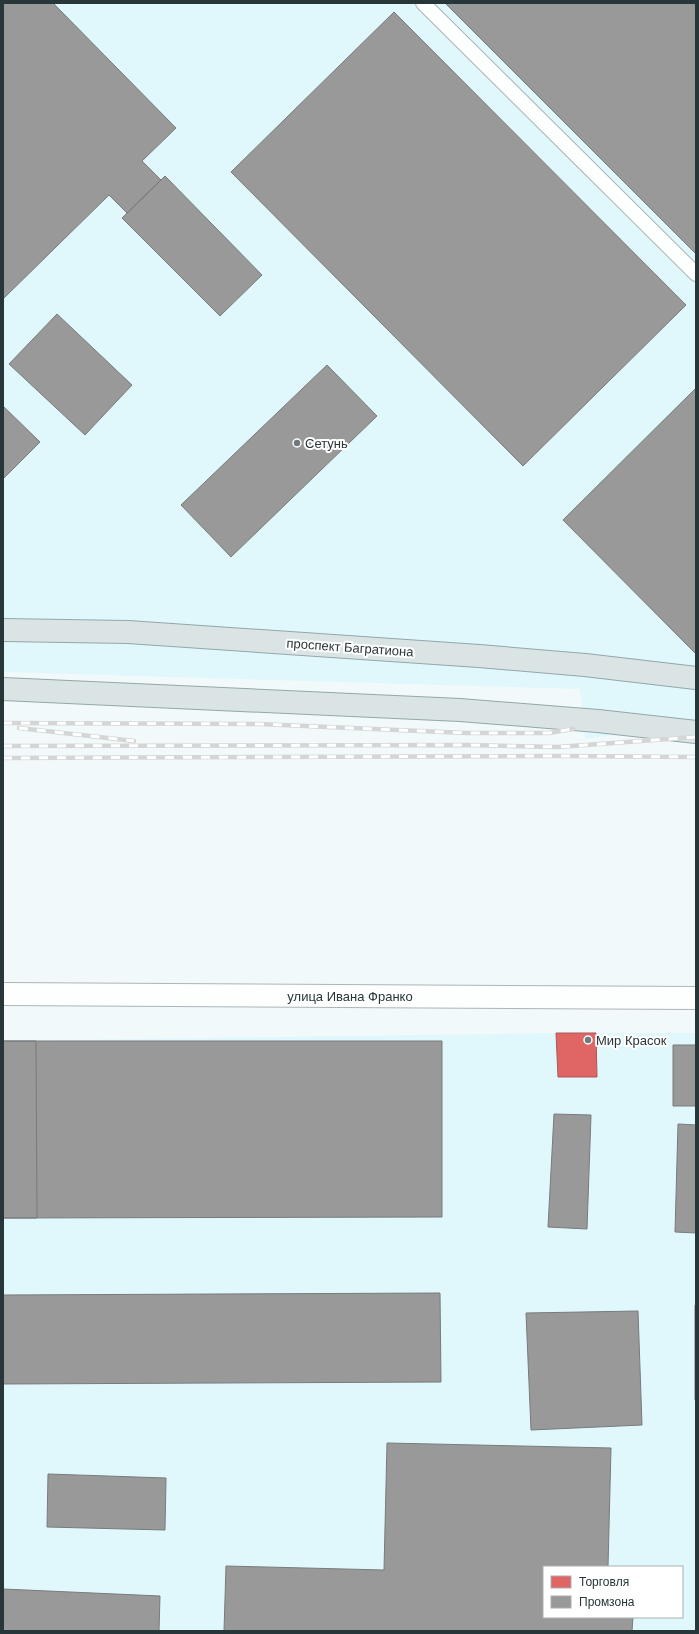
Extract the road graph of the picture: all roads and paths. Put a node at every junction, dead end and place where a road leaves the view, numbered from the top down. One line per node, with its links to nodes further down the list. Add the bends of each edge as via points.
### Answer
1 (423, 3): 2 (lane)
2 (696, 274)
3 (3, 630): 4 (main road, проспект Багратиона, via 128,632 584,665)
4 (696, 678)
5 (3, 689): 6 (main road, via 460,710)
6 (696, 732)
7 (3, 994): 8 (street, улица Ивана Франко)
8 (696, 998)

